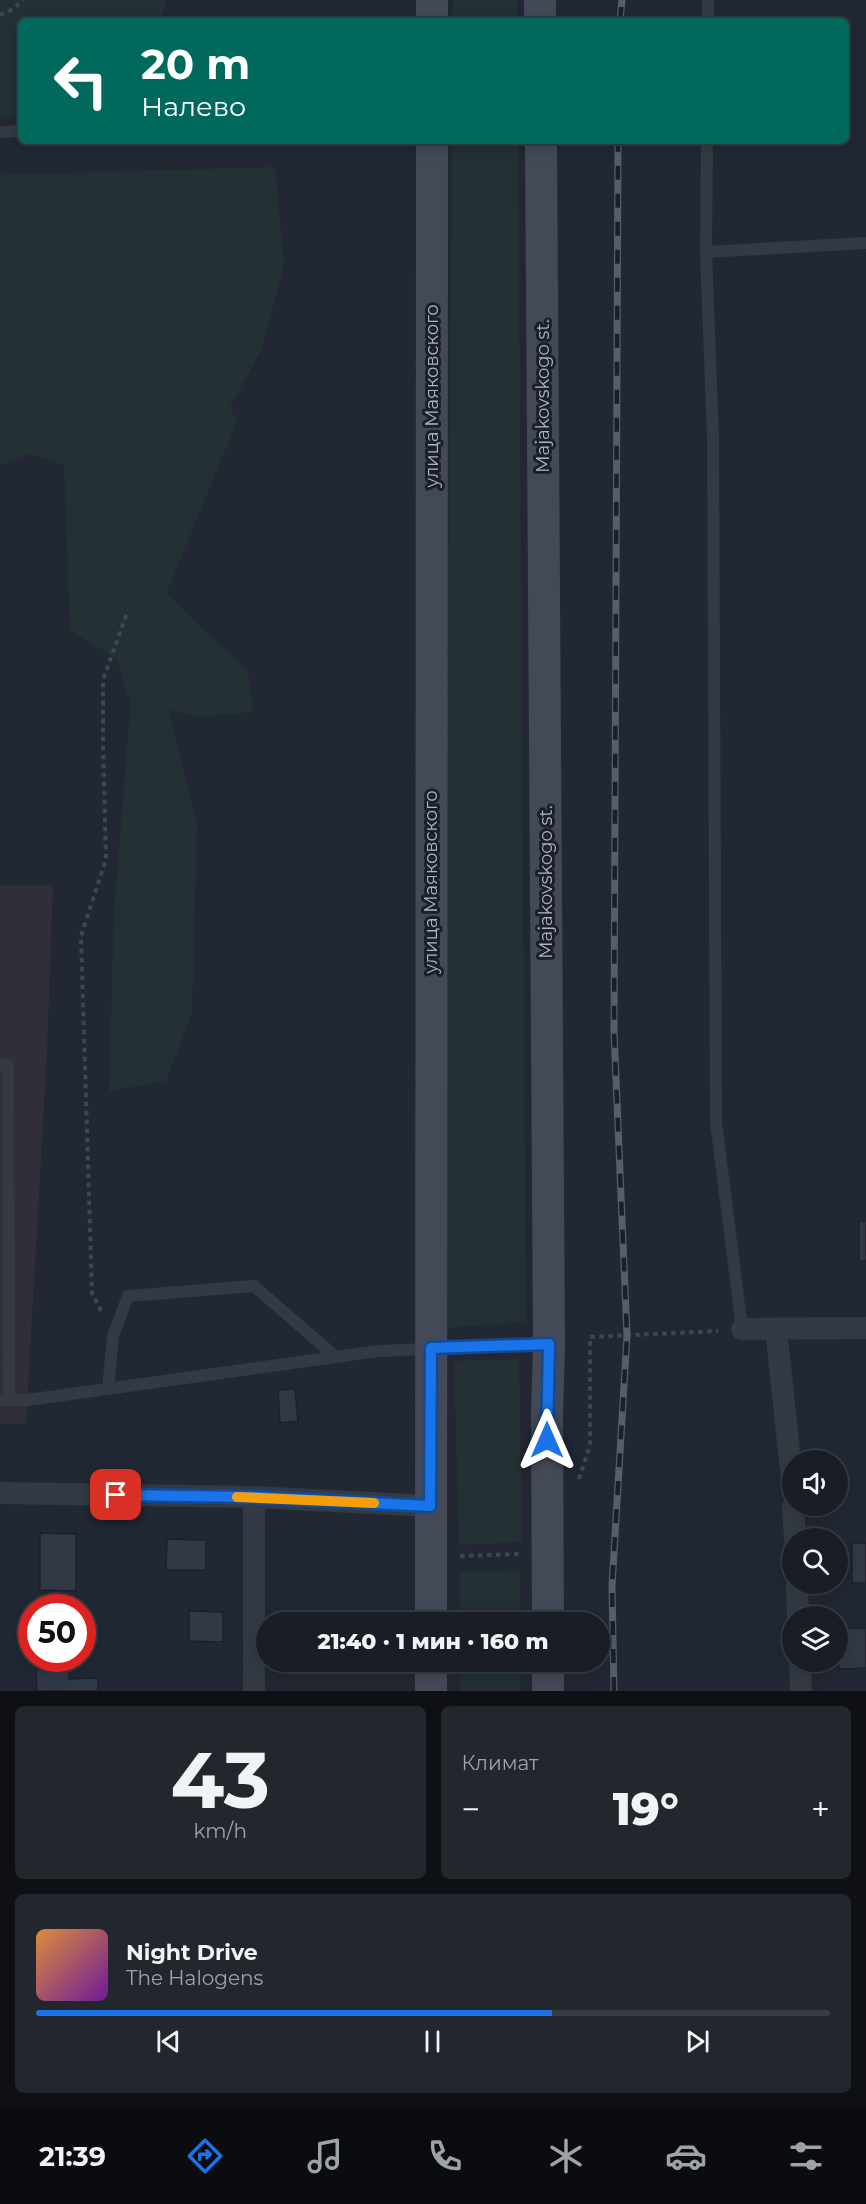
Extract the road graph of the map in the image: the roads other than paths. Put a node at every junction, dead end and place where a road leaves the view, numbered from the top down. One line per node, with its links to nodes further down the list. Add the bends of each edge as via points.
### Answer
1 (432, 0): 4 (main road)
2 (540, 0): 5 (main road)
3 (708, 0): 6 (lane)
4 (432, 18)
5 (540, 18)
6 (708, 18)
7 (18, 131): 8 (lane)
8 (0, 132)
9 (432, 144): 19 (main road, улица Маяковского)
10 (541, 144): 18 (main road, Majakovskogo st.)
11 (707, 144): 13 (lane)
12 (866, 243): 13 (lane)
13 (706, 252): 16 (lane, via 713,449 716,1122)
14 (0, 1065): 22 (lane, via 8,1065)
15 (866, 1328): 17 (street)
16 (742, 1329): 17 (street)
17 (776, 1329): 23 (street)
18 (549, 1344): 19 (lane); 28 (main road, Majakovskogo st.)
19 (431, 1348): 20 (lane); 26 (main road, улица Маяковского)
20 (336, 1357): 21 (lane); 21 (lane, via 254,1286 128,1296 113,1336)
21 (108, 1389): 22 (lane)
22 (4, 1400)
23 (789, 1450)
24 (0, 1493): 25 (street)
25 (254, 1497): 26 (street); 32 (street)
26 (430, 1506): 27 (main road, улица Маяковского)
27 (431, 1612)
28 (548, 1612)
29 (431, 1672): 33 (main road)
30 (548, 1672): 34 (main road)
31 (800, 1672): 35 (street)
32 (254, 1691)
33 (431, 1691)
34 (548, 1691)
35 (801, 1691)

